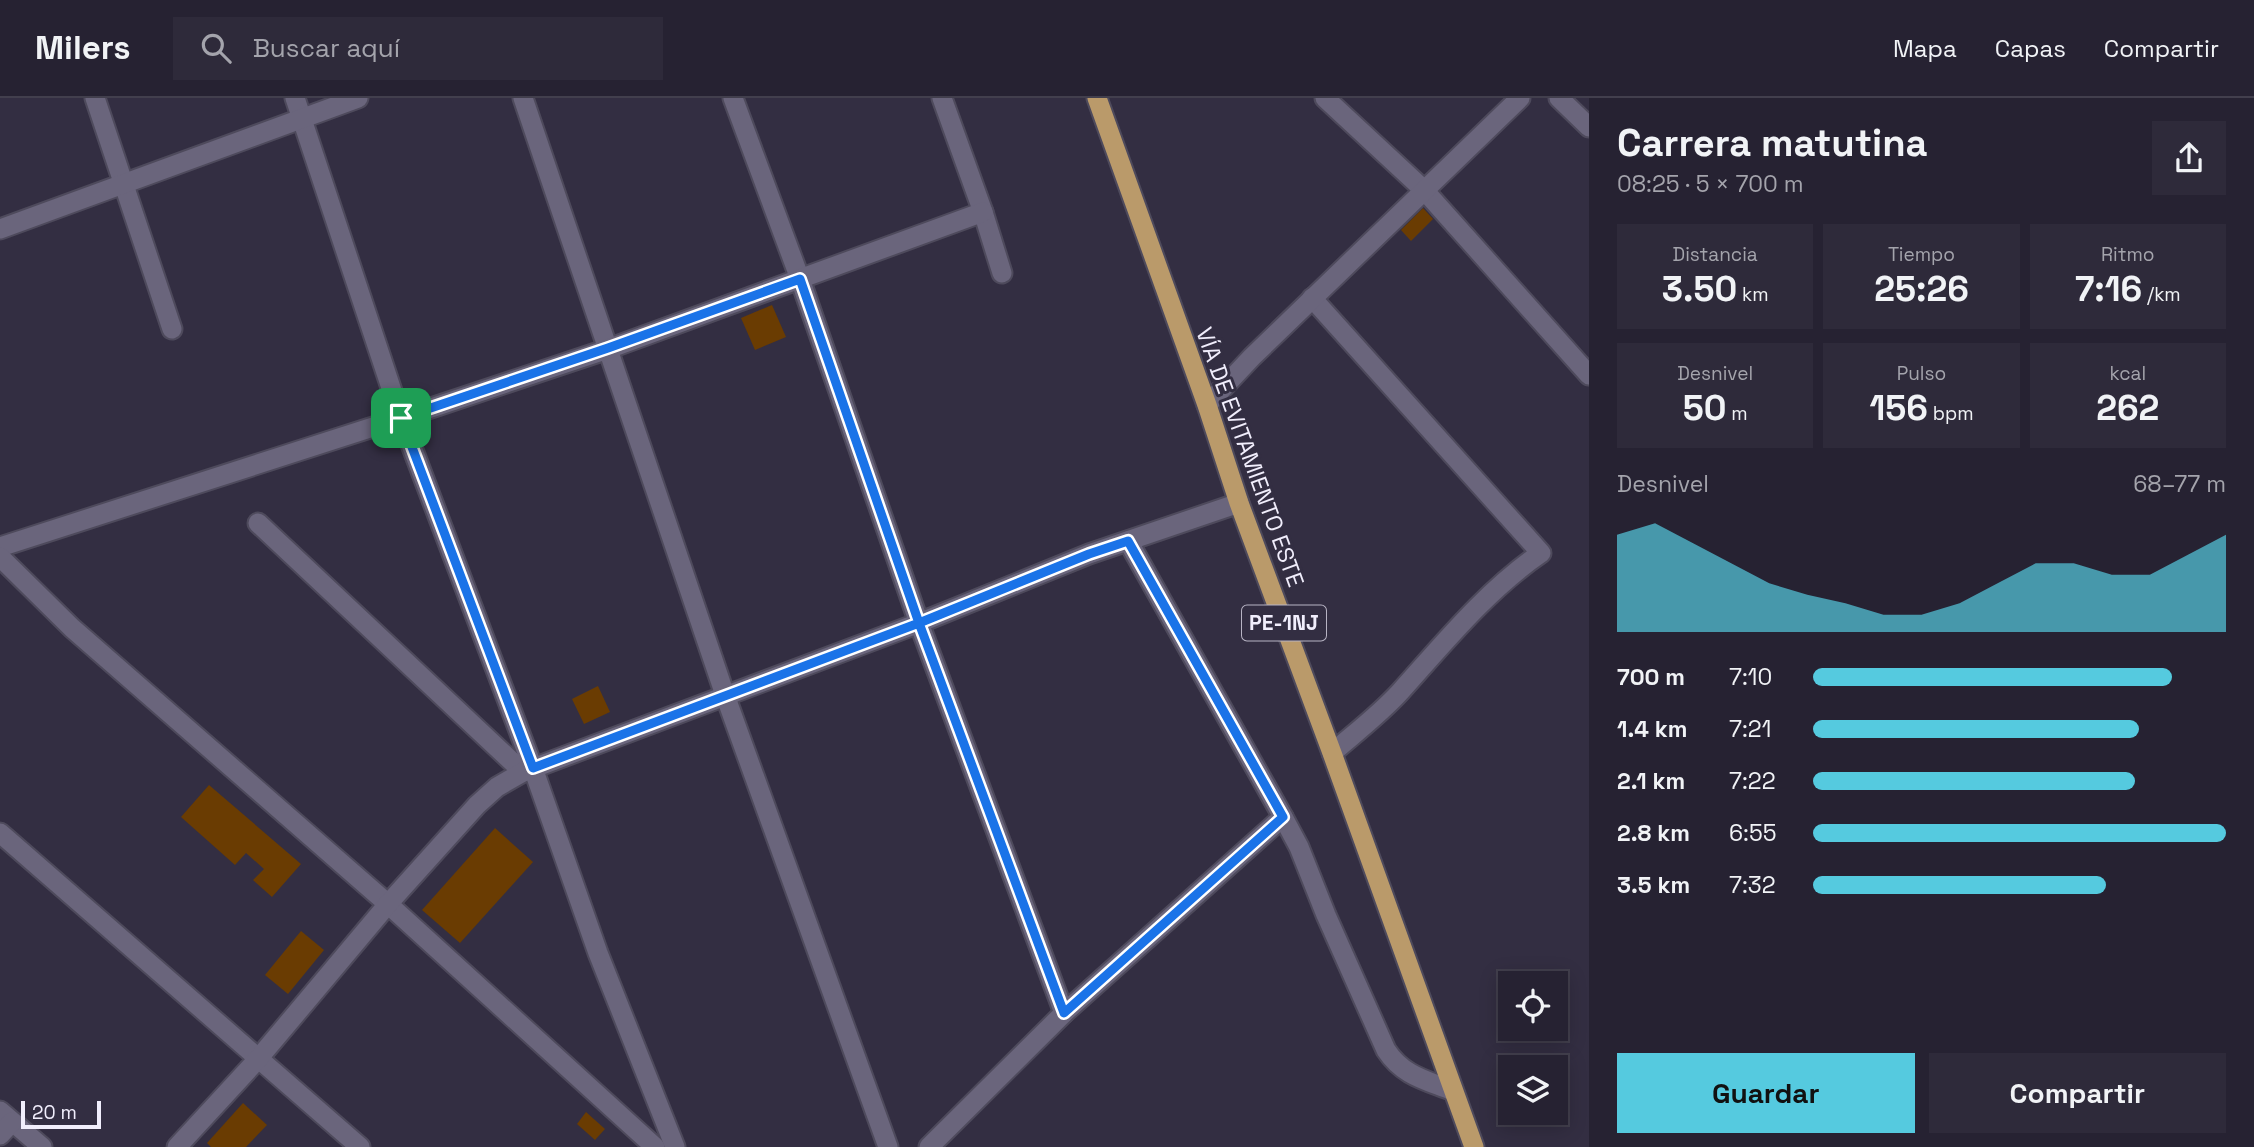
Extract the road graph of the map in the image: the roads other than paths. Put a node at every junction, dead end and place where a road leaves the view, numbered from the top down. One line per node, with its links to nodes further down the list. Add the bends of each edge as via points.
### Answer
1 (95, 98): 13 (street)
2 (295, 98): 11 (street)
3 (358, 98): 11 (street)
4 (523, 98): 21 (street)
5 (733, 98): 18 (street)
6 (942, 98): 15 (street)
7 (1097, 98): 23 (highway, VÍA DE EVITAMIENTO ESTE / PE-1NJ)
8 (1325, 98): 14 (street)
9 (1520, 98): 14 (street)
10 (1559, 98): 12 (street)
11 (302, 119): 13 (street); 24 (street)
12 (1589, 127)
13 (124, 183): 16 (street); 20 (street)
14 (1424, 190): 19 (street); 22 (street)
15 (983, 212): 17 (street); 18 (street)
16 (0, 229)
17 (1002, 273)
18 (800, 279): 21 (street); 30 (street)
19 (1312, 298): 23 (street); 32 (street, via 1541,552 1521,566 1398,694)
20 (173, 329)
21 (608, 348): 24 (street); 31 (street)
22 (1589, 375)
23 (1207, 405): 25 (highway, VÍA DE EVITAMIENTO ESTE / PE-1NJ)
24 (401, 418): 28 (street); 33 (street)
25 (1239, 503): 27 (street); 32 (highway, VÍA DE EVITAMIENTO ESTE / PE-1NJ)
26 (258, 523): 33 (street)
27 (1128, 541): 30 (street); 34 (street)
28 (0, 547)
29 (0, 557): 36 (street, via 72,628)
30 (919, 623): 31 (street); 37 (street)
31 (724, 695): 33 (street); 46 (street)
32 (1332, 753): 39 (highway, VÍA DE EVITAMIENTO ESTE / PE-1NJ)
33 (528, 770): 36 (street, via 477,804); 45 (street)
34 (1283, 817): 37 (street); 39 (street, via 1386,1050 1408,1073)
35 (0, 833): 38 (street)
36 (388, 904): 38 (street); 44 (street)
37 (1064, 1013): 47 (street)
38 (258, 1059): 42 (street); 43 (street)
39 (1454, 1091): 48 (highway, VÍA DE EVITAMIENTO ESTE / PE-1NJ)
40 (4, 1123): 41 (street)
41 (42, 1147)
42 (177, 1147)
43 (360, 1147)
44 (654, 1147)
45 (676, 1147)
46 (888, 1147)
47 (929, 1147)
48 (1474, 1147)

